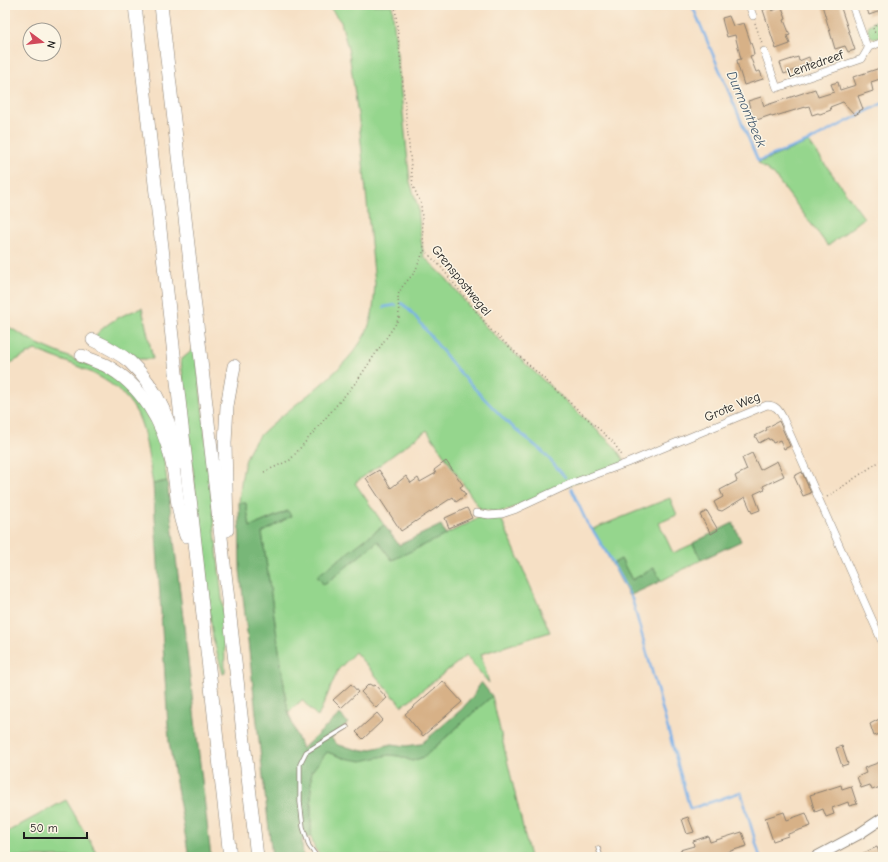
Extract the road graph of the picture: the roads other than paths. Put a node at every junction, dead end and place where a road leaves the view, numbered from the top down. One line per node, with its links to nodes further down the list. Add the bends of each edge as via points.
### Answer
1 (135, 5): 14 (highway)
2 (161, 5): 15 (highway)
3 (749, 5): 5 (street)
4 (852, 5): 7 (street)
5 (753, 16)
6 (883, 42): 7 (street, Lentedreef)
7 (869, 48): 8 (street, Lentedreef, via 862,60 777,88)
8 (764, 51)
9 (93, 340): 13 (highway, via 130,362 159,399 169,423 177,455)
10 (82, 356): 13 (highway, via 120,375 136,389 157,418 172,462 180,516)
11 (234, 366): 15 (highway, via 227,406 225,443 228,517)
12 (476, 513): 16 (street, Grote Weg, via 502,514 514,510 570,484 767,404 772,405 778,408 783,418)
13 (186, 536): 14 (highway)
14 (195, 550): 20 (highway)
15 (225, 574): 21 (highway)
16 (883, 644)
17 (347, 727): 22 (lane, via 306,752 300,764 303,827 308,846)
18 (883, 818): 24 (main road)
19 (598, 848): 23 (lane)
20 (230, 857)
21 (257, 857)
22 (317, 857)
23 (601, 857)
24 (816, 857)

